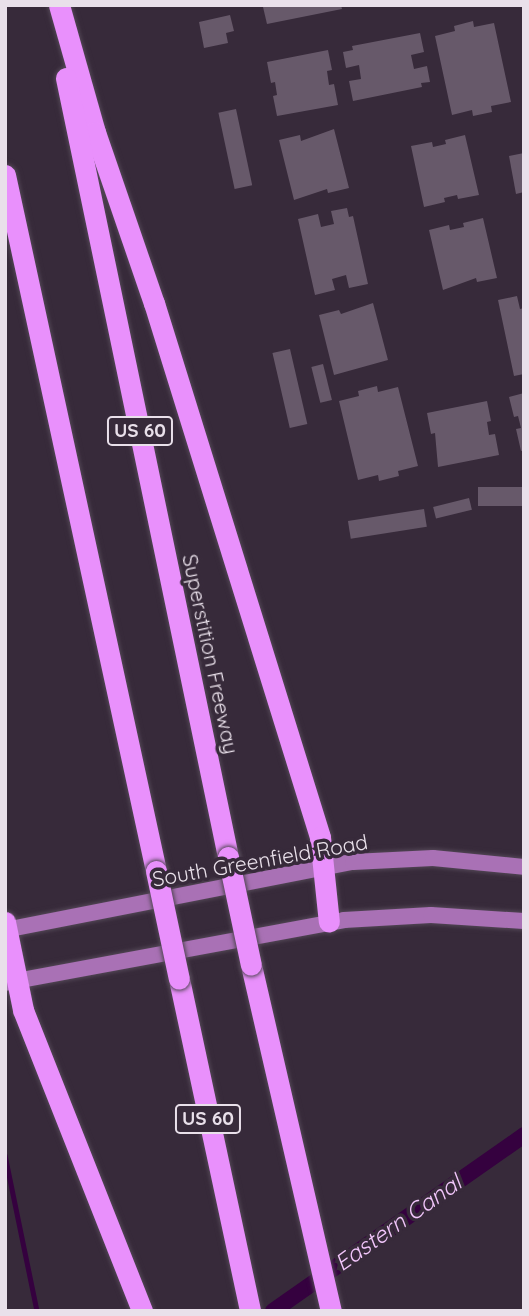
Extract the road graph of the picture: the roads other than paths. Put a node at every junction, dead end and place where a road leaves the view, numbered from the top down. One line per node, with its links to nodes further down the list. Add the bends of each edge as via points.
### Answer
1 (51, 5): 12 (highway, Superstition Freeway / US 60, bridge, via 251,965)
2 (59, 5): 4 (highway, via 95,132 158,316 320,837)
3 (5, 176): 11 (highway, US 60, bridge)
4 (324, 866): 5 (main road, South Greenfield Road, via 410,858 483,860); 7 (highway); 8 (main road, South Greenfield Road)
5 (524, 867)
6 (524, 921): 7 (main road, via 431,915)
7 (329, 922): 9 (main road)
8 (6, 927): 9 (highway)
9 (11, 982): 10 (highway)
10 (142, 1311)
11 (250, 1311)
12 (331, 1311)

